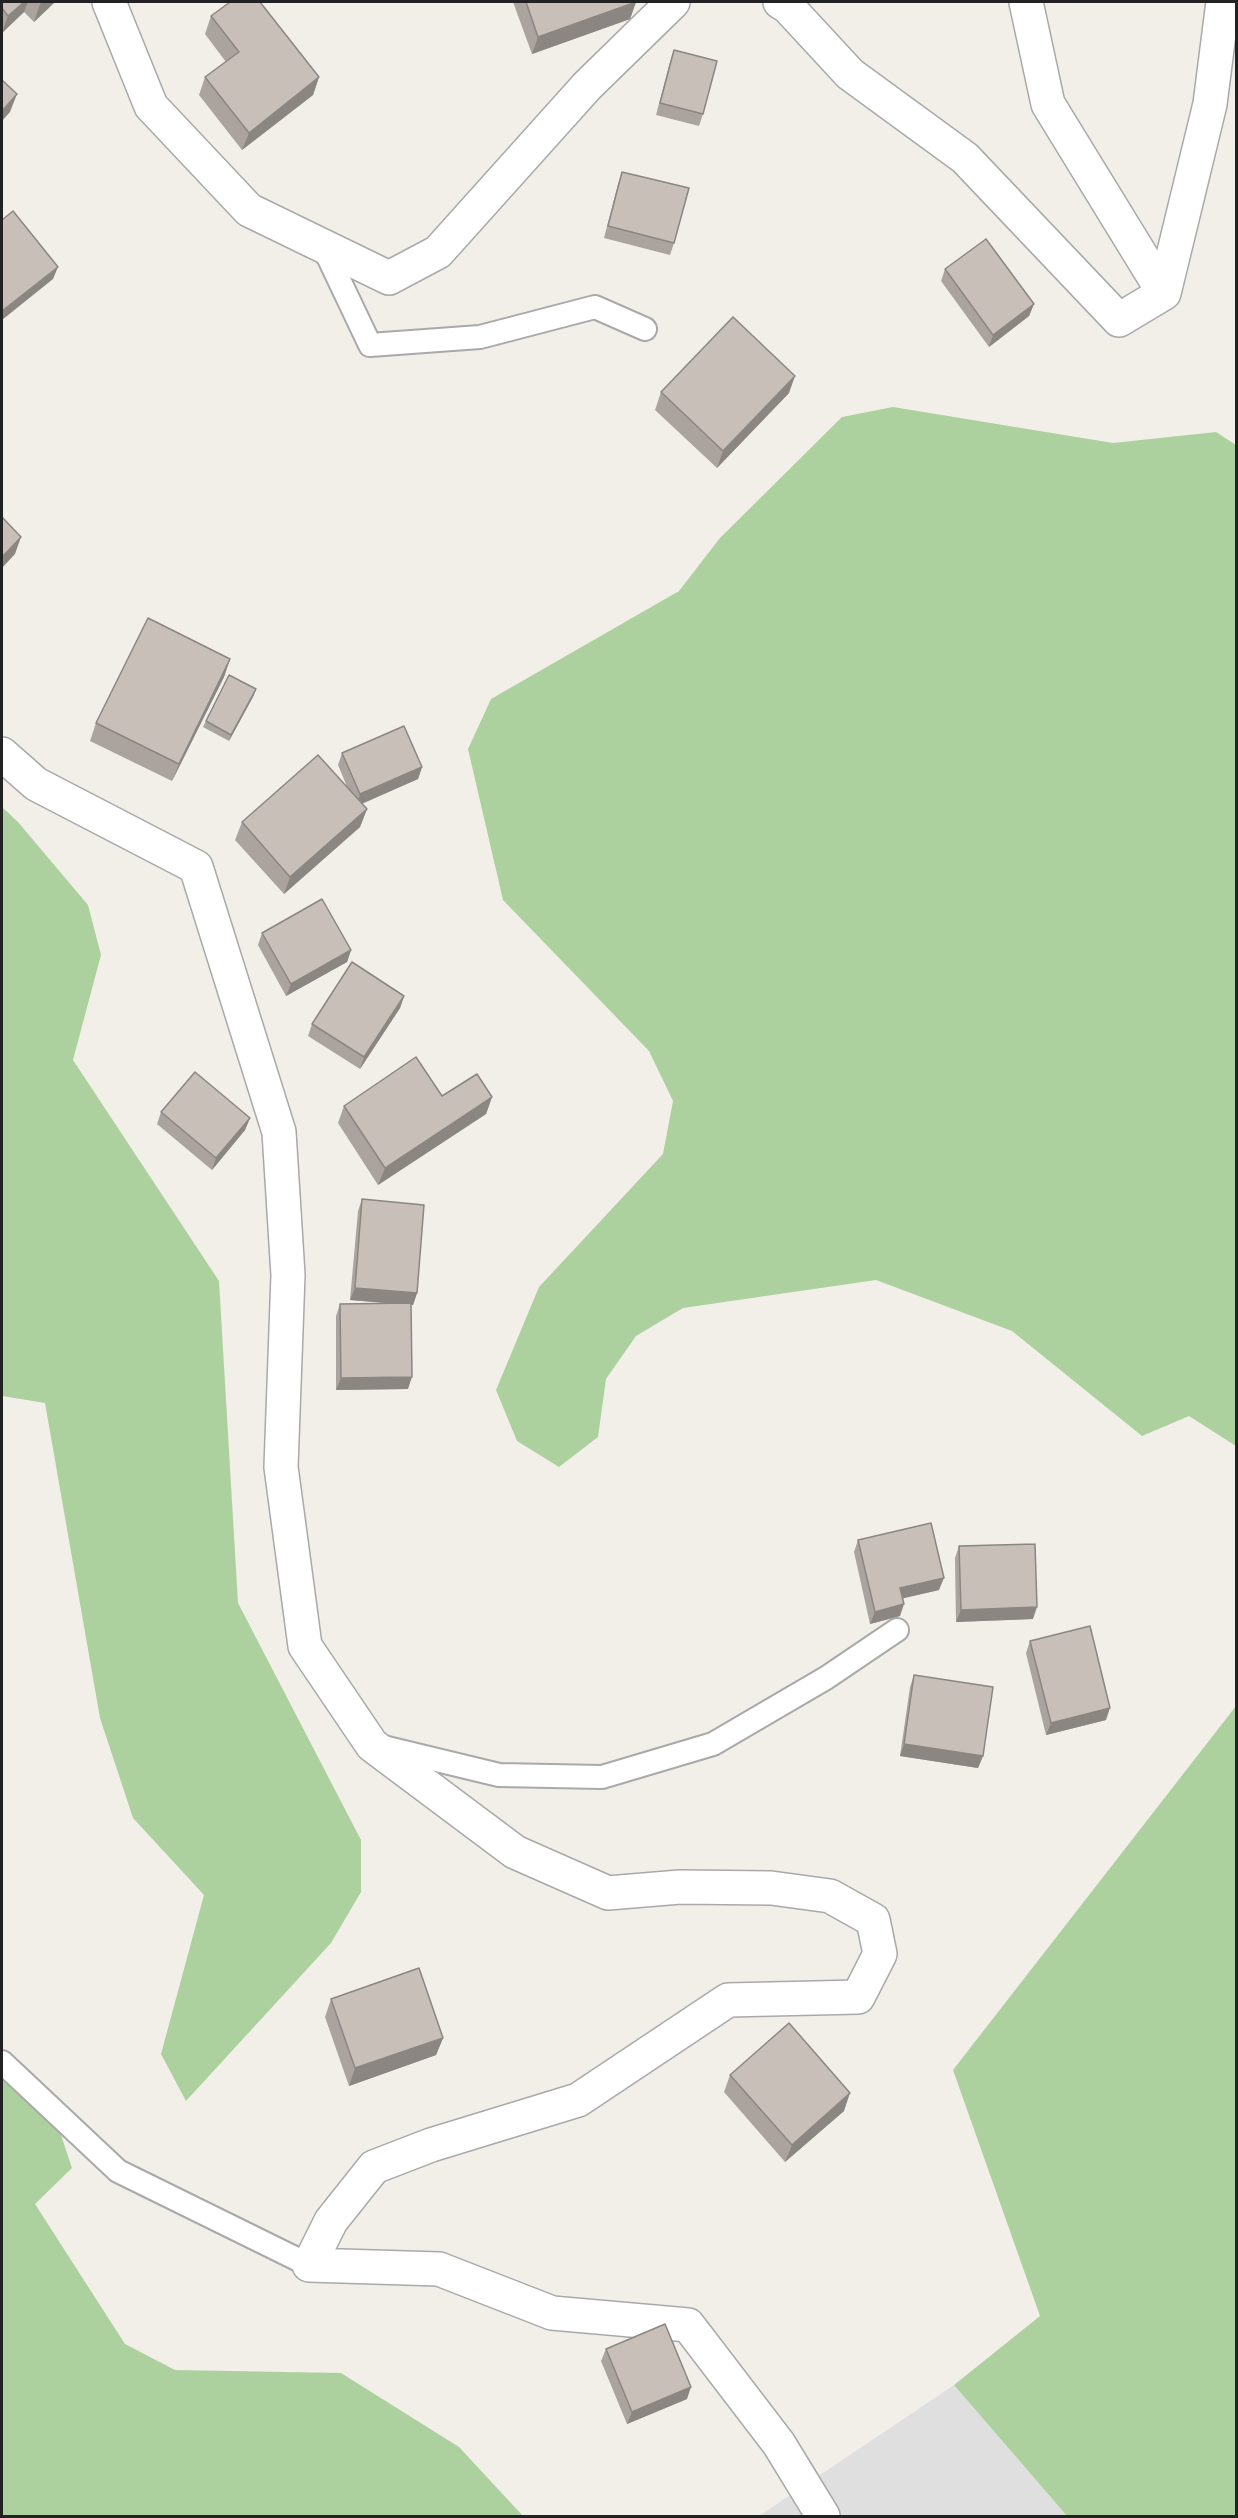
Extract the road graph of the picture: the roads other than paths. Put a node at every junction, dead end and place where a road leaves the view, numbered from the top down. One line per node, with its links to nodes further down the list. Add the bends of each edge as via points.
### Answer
1 (110, 2): 6 (street, via 151,106 249,210)
2 (673, 2): 6 (street, via 587,86 438,252 389,278)
3 (780, 2): 7 (street, via 850,74 965,158 1119,320)
4 (1026, 2): 7 (street, via 1048,104)
5 (1223, 2): 7 (street, via 1210,104)
6 (323, 246): 8 (lane, via 370,345 480,337 595,307)
7 (1164, 293)
8 (645, 329)
9 (2, 754): 11 (street, via 36,784 196,867 279,1132 288,1275 281,1467 305,1646)
10 (897, 1630): 11 (lane, via 826,1678 713,1744 602,1777 499,1775)
11 (372, 1745): 13 (street, via 516,1852 608,1893 680,1887 771,1888 830,1896 873,1920 880,1954 858,1997 728,2000 578,2100 374,2167 331,2221)
12 (2, 2062): 13 (lane, via 118,2171)
13 (309, 2265): 14 (street, via 439,2268 552,2313 688,2325 779,2444)
14 (823, 2517)

